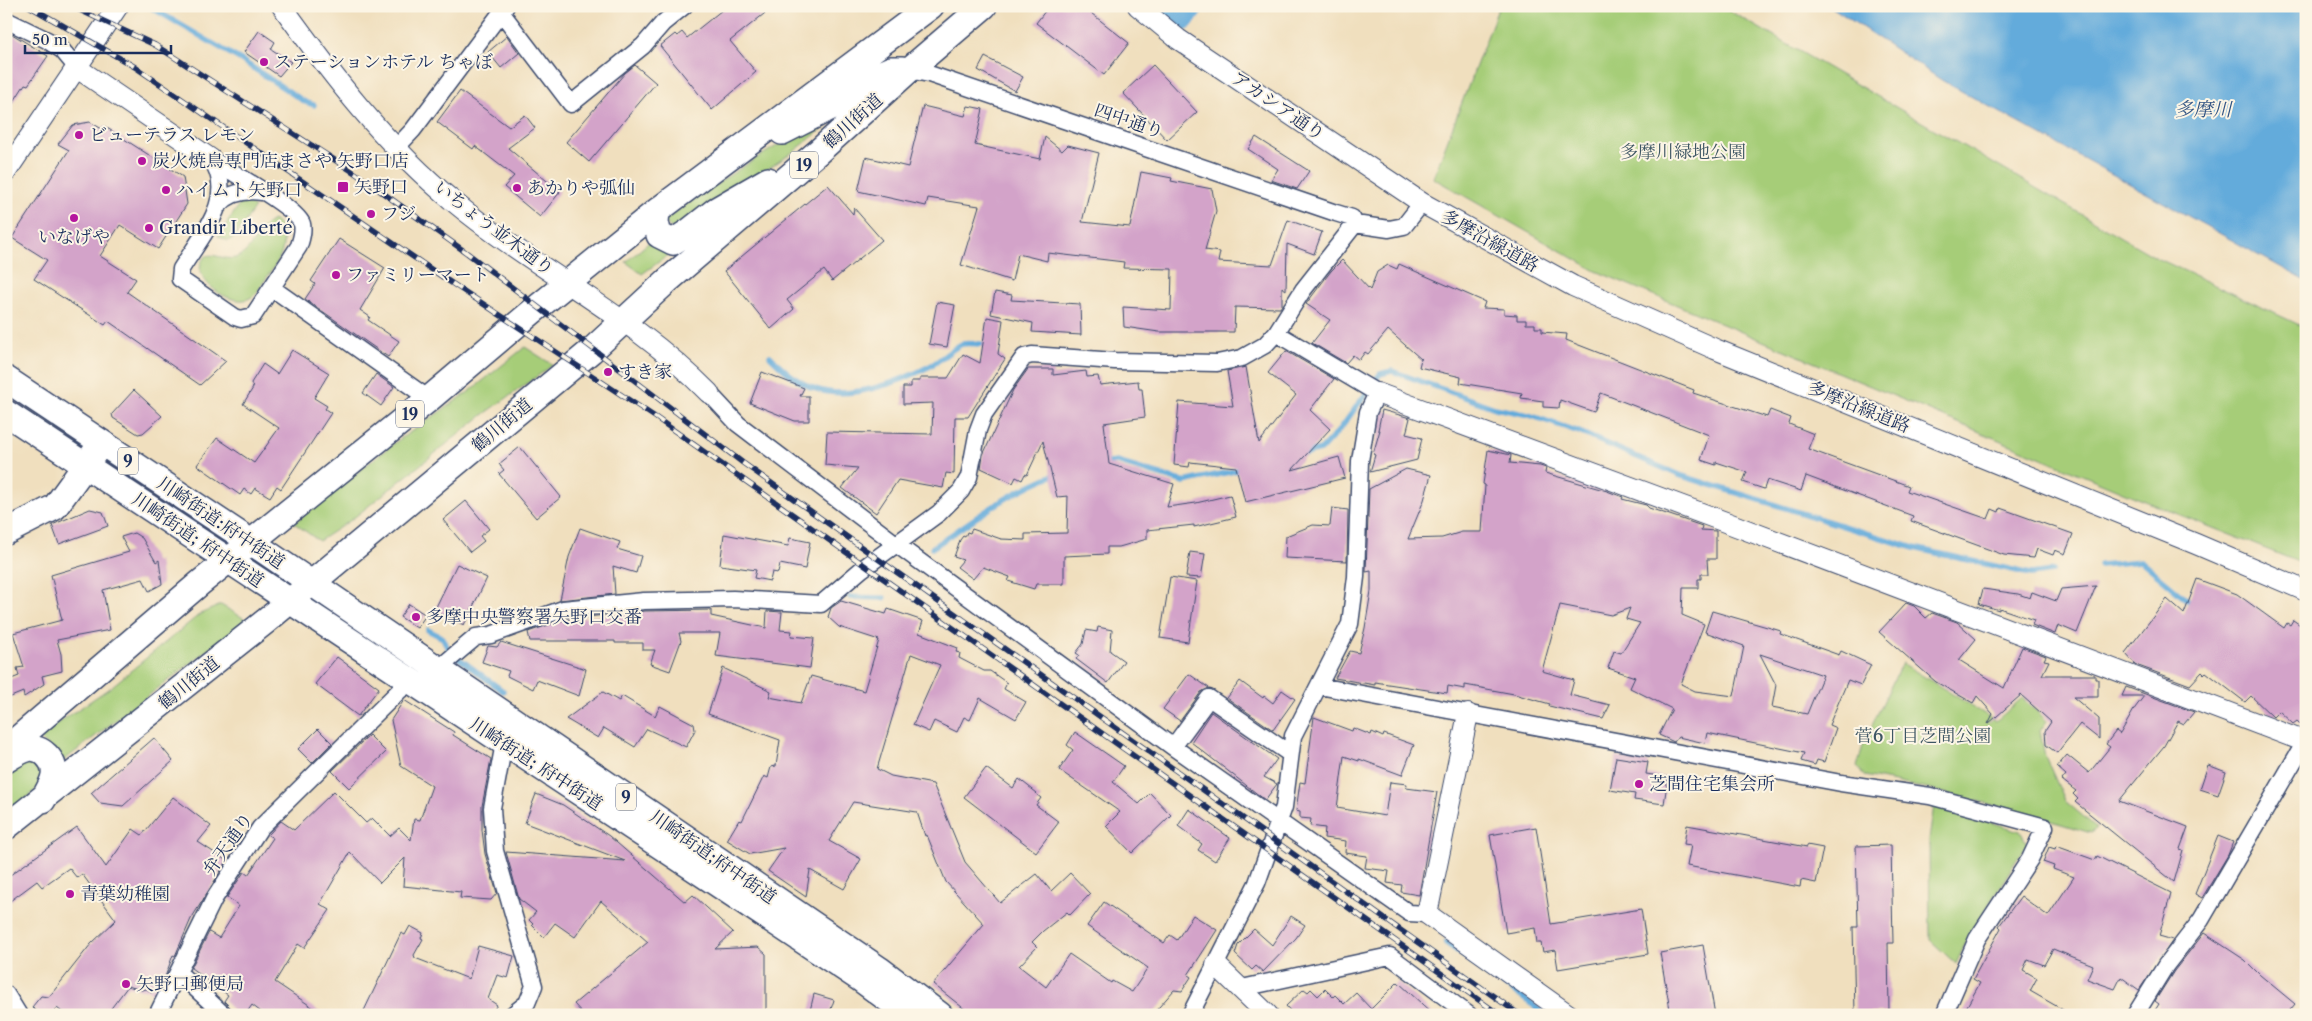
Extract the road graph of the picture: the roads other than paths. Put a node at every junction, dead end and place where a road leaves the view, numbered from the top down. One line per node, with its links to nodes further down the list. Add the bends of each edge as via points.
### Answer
1 (118, 6): 9 (street)
2 (282, 6): 11 (street, いちょう並木通り, via 324,63)
3 (684, 6): 7 (street, via 662,23 643,46 571,104)
4 (930, 6): 14 (main road, 19)
5 (984, 6): 10 (main road, 鶴川街道 / 19)
6 (1138, 6): 17 (street, アカシア通り, via 1178,39)
7 (503, 9): 11 (street)
8 (6, 20): 9 (street, via 48,40 62,50)
9 (77, 68): 13 (street); 15 (street)
10 (909, 70): 12 (main road, 鶴川街道 / 19); 14 (main road, 19, via 884,72 845,100); 20 (street, 四中通り)
11 (396, 148): 21 (street, いちょう並木通り, via 454,202)
12 (818, 152): 19 (main road, 19, via 716,210 673,242 659,235); 23 (main road, 鶴川街道 / 19)
13 (211, 159): 16 (street); 18 (street, via 222,185)
14 (718, 166): 19 (main road, 19)
15 (6, 172)
16 (262, 192): 18 (street, via 232,195); 22 (street, via 292,211 302,225 299,246)
17 (1422, 203): 20 (street, via 1404,226 1389,229); 37 (street, 多摩沿線道路, via 1573,286 1697,341)
18 (219, 206): 22 (street, via 181,269 180,279 241,319 254,316)
19 (657, 211): 21 (main road, 19)
20 (1362, 224): 24 (street, via 1303,290)
21 (568, 284): 23 (street, いちょう並木通り); 28 (main road, 19)
22 (272, 288): 28 (street)
23 (623, 322): 27 (street, いちょう並木通り, via 673,359); 36 (main road, 鶴川街道 / 19)
24 (1276, 333): 26 (street); 34 (street, via 1265,345 1242,358 1217,362 1024,357 984,414 969,477 961,491 939,513)
25 (6, 379): 30 (main road, 川崎街道:府中街道 / 9)
26 (1372, 390): 41 (street, via 1360,461 1356,577 1350,624); 43 (street)
27 (709, 393): 34 (street, via 738,424)
28 (430, 399): 33 (main road, 19)
29 (6, 413): 31 (main road, 川崎街道; 府中街道 / 9)
30 (101, 444): 31 (main road); 33 (main road, 川崎街道:府中街道 / 9)
31 (86, 465): 32 (main road, via 55,507); 35 (main road, 川崎街道; 府中街道 / 9)
32 (6, 532)
33 (250, 542): 35 (main road, 19); 36 (main road, 川崎街道:府中街道 / 9)
34 (896, 544): 39 (street, via 821,604 733,599 644,601 563,609 491,635 476,637); 45 (street)
35 (228, 561): 38 (main road, 川崎街道; 府中街道 / 9); 46 (main road, 19)
36 (310, 583): 38 (main road, 鶴川街道 / 19); 39 (main road, 川崎街道;府中街道 / 9)
37 (2306, 590)
38 (290, 601): 40 (main road, 9); 49 (main road, 鶴川街道 / 19)
39 (450, 658): 62 (main road, 川崎街道;府中街道 / 9)
40 (412, 682): 44 (main road, 川崎街道; 府中街道 / 9); 54 (street, 弁天通り, via 400,690 260,828 214,900)
41 (1319, 686): 42 (street); 47 (street, via 1293,736)
42 (1468, 714): 52 (street); 67 (street, via 1841,783 1930,796 2045,827 2030,860 1977,939)
43 (2305, 742): 68 (street, via 2201,920 2166,965)
44 (504, 743): 60 (street, via 492,808 494,851 534,986 527,1002); 61 (main road, 川崎街道; 府中街道 / 9)
45 (1173, 747): 47 (street, via 1209,698); 50 (street)
46 (6, 749)
47 (1290, 754): 50 (street)
48 (6, 760): 49 (main road, via 28,748 35,748 49,758 54,774)
49 (42, 800): 51 (main road, 鶴川街道 / 19)
50 (1280, 822): 52 (street, via 1409,913); 53 (street, via 1257,883)
51 (6, 827)
52 (1427, 914): 66 (street)
53 (1216, 965): 55 (street); 63 (street)
54 (179, 973): 58 (street, 弁天通り); 59 (street)
55 (1242, 988): 64 (street); 65 (street, via 1390,956)
56 (6, 994): 57 (street)
57 (19, 1015)
58 (157, 1015)
59 (224, 1015)
60 (512, 1015)
61 (909, 1015)
62 (940, 1015)
63 (1190, 1015)
64 (1268, 1015)
65 (1469, 1015)
66 (1569, 1015)
67 (1944, 1015)
68 (2135, 1015)

